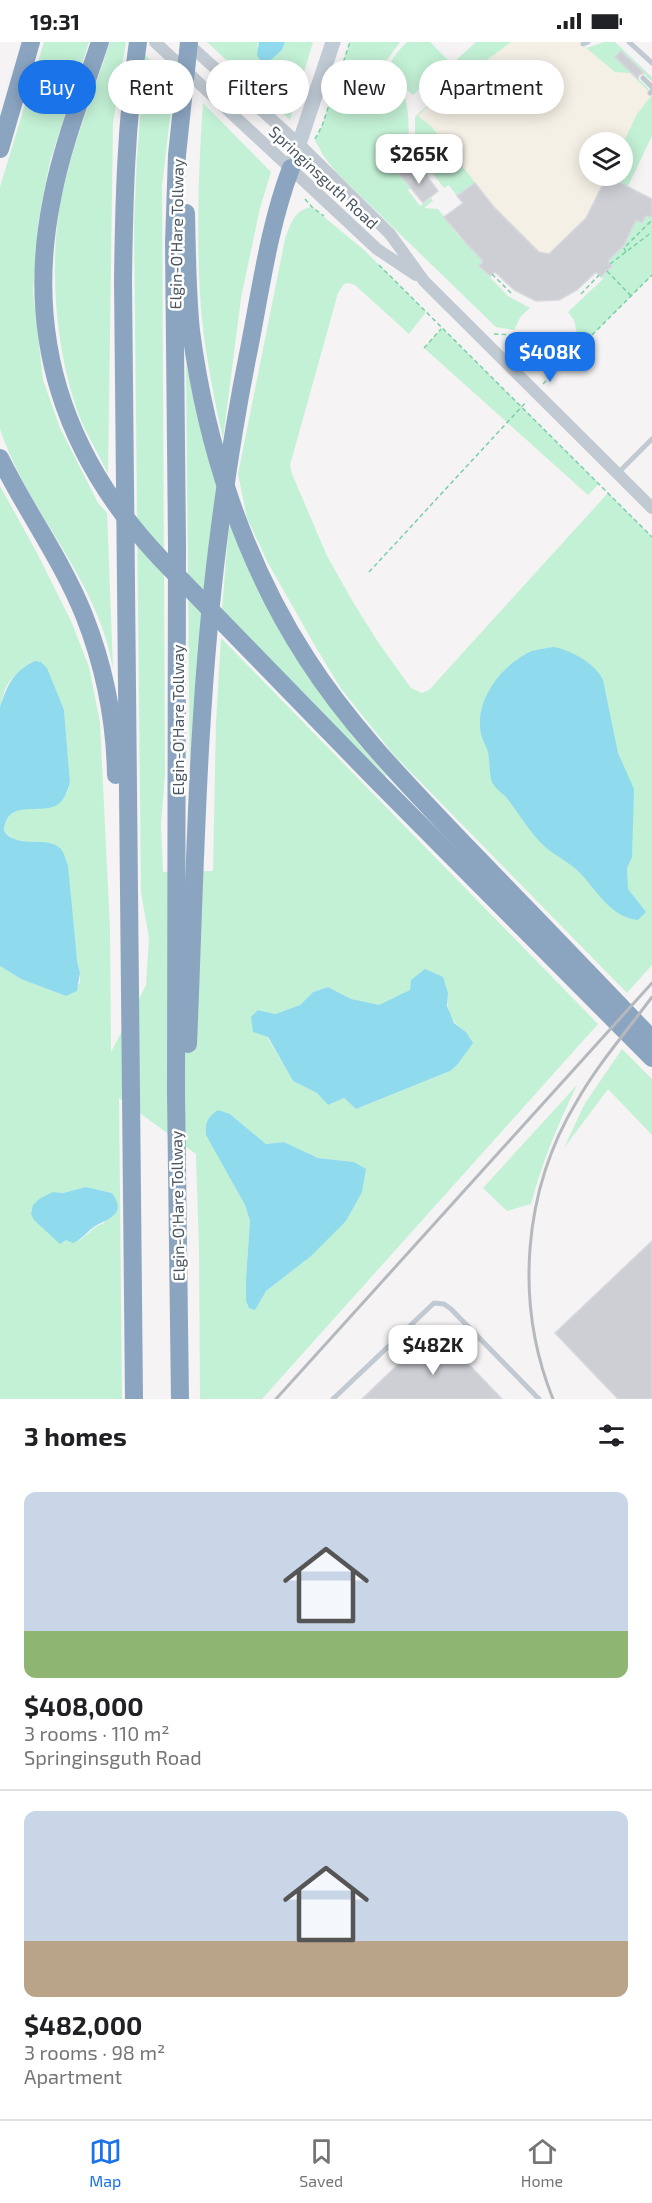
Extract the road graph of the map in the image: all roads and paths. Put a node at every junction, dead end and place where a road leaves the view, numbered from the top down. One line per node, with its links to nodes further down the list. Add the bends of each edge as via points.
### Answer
1 (31, 42): 18 (highway)
2 (100, 42): 50 (highway, via 52,197 43,283 46,328 58,388 94,471 140,537 376,780)
3 (188, 42): 9 (highway, Elgin-O'Hare Tollway); 17 (street, Springinsguth Road)
4 (199, 42): 11 (highway)
5 (333, 42): 17 (main road)
6 (350, 42): 16 (path)
7 (629, 42): 10 (lane)
8 (143, 44): 19 (street, Springinsguth Road); 49 (highway, via 129,120 124,228)
9 (188, 60)
10 (652, 63)
11 (194, 67)
12 (643, 78): 13 (lane)
13 (651, 90)
14 (185, 114): 52 (highway, Elgin-O'Hare Tollway, via 177,155 174,243)
15 (188, 114): 50 (highway, via 187,270 192,332 222,477 258,568 306,658 338,703 402,780)
16 (315, 140)
17 (300, 145): 19 (main road); 31 (street, Springinsguth Road, via 390,234)
18 (0, 149)
19 (291, 168): 31 (street, Springinsguth Road, via 378,249); 52 (highway, via 276,209 248,351 218,543 195,873 186,1093 185,1245)
20 (300, 192): 21 (path)
21 (327, 218)
22 (652, 220): 24 (path, via 624,248)
23 (652, 232): 24 (path)
24 (626, 252): 25 (path)
25 (610, 264)
26 (379, 265): 35 (path)
27 (607, 271): 34 (path)
28 (492, 274): 32 (path)
29 (600, 275): 33 (path)
30 (652, 275): 34 (path)
31 (424, 281): 36 (street, Springinsguth Road)
32 (511, 293)
33 (581, 294)
34 (631, 296): 38 (path, via 592,335)
35 (442, 328): 39 (path); 42 (path)
36 (476, 333): 37 (path); 41 (street, Springinsguth Road)
37 (514, 335)
38 (577, 335)
39 (424, 348)
40 (546, 366): 41 (path, via 548,379)
41 (536, 391): 42 (path); 45 (street, Springinsguth Road)
42 (521, 406): 47 (path); 48 (path)
43 (652, 439): 45 (lane)
44 (0, 458): 49 (highway, via 84,614 107,686 116,755 121,914)
45 (618, 473): 46 (street, Springinsguth Road)
46 (652, 508)
47 (652, 537)
48 (369, 572)
49 (129, 939): 53 (highway)
50 (598, 992): 51 (highway)
51 (651, 1050)
52 (178, 1273): 54 (highway, Elgin-O'Hare Tollway)
53 (134, 1399)
54 (180, 1399)
55 (333, 1399): 56 (lane, via 434,1303 451,1309)
56 (539, 1399)

